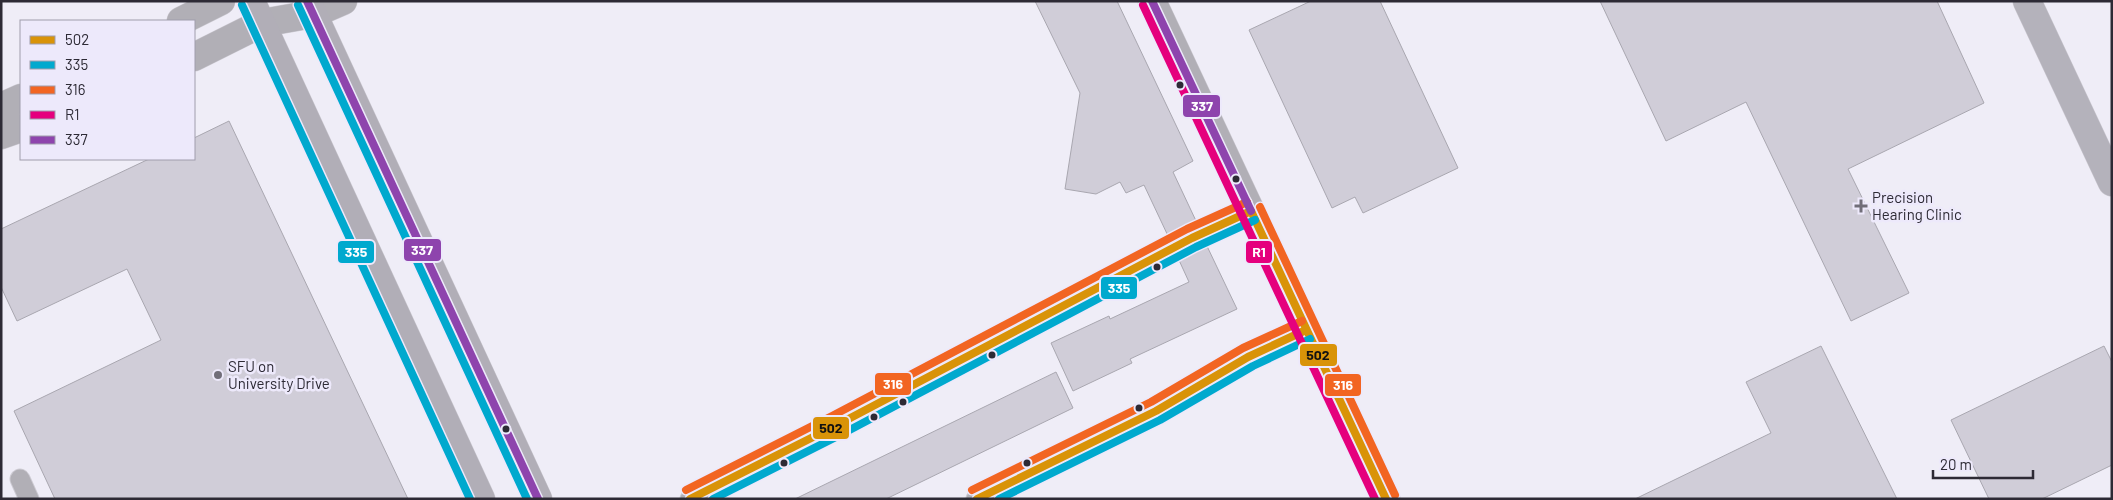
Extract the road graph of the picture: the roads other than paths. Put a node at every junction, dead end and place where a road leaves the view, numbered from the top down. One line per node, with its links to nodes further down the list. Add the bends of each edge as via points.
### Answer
1 (221, 1): 8 (street)
2 (282, 1): 7 (street)
3 (343, 1): 6 (street)
4 (1152, 1): 15 (street)
5 (2027, 1): 14 (main road)
6 (310, 8): 7 (street); 20 (main road)
7 (257, 12): 9 (street); 19 (main road)
8 (183, 20)
9 (195, 56)
10 (20, 98): 11 (street)
11 (1, 107)
12 (20, 128): 13 (street)
13 (1, 135)
14 (2112, 182)
15 (1251, 211): 16 (street); 21 (lane, via 1192,238)
16 (1306, 330): 22 (lane, via 1248,357 1156,411); 23 (street)
17 (20, 479): 18 (lane)
18 (29, 499)
19 (481, 499)
20 (538, 499)
21 (690, 499)
22 (976, 499)
23 (1386, 499)

